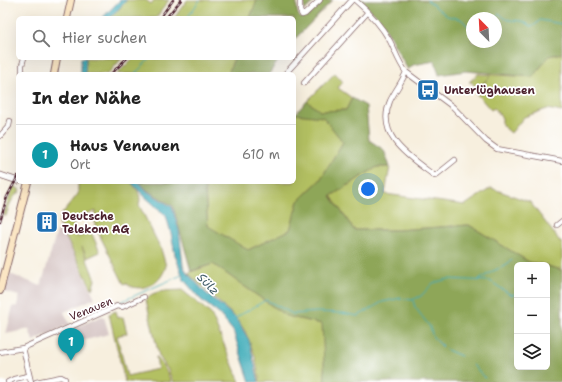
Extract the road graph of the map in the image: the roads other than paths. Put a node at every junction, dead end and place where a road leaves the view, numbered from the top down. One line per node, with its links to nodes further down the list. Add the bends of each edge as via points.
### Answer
1 (72, 0): 7 (main road)
2 (300, 0): 3 (street, via 302,15)
3 (320, 0)
4 (352, 0): 12 (street)
5 (355, 0): 6 (street)
6 (368, 12): 13 (street, via 387,35); 14 (street)
7 (68, 16)
8 (23, 60): 10 (street)
9 (58, 60): 11 (main road)
10 (22, 72)
11 (54, 72)
12 (287, 72)
13 (406, 72): 17 (street, via 388,108 392,140 435,176); 18 (street, via 453,107 497,150)
14 (304, 82)
15 (10, 121): 16 (street)
16 (0, 136)
17 (454, 160)
18 (562, 161)
19 (0, 175): 20 (street)
20 (16, 180)
21 (23, 184): 24 (main road)
22 (562, 221): 23 (street)
23 (558, 225)
24 (0, 291)
25 (144, 297): 26 (street, Venauen, via 122,307 117,306)
26 (22, 348): 27 (street, Venauen); 28 (street)
27 (0, 352)
28 (28, 376): 29 (street); 30 (street)
29 (8, 382)
30 (31, 382)
31 (36, 382): 32 (street, via 61,376)
32 (66, 382)

